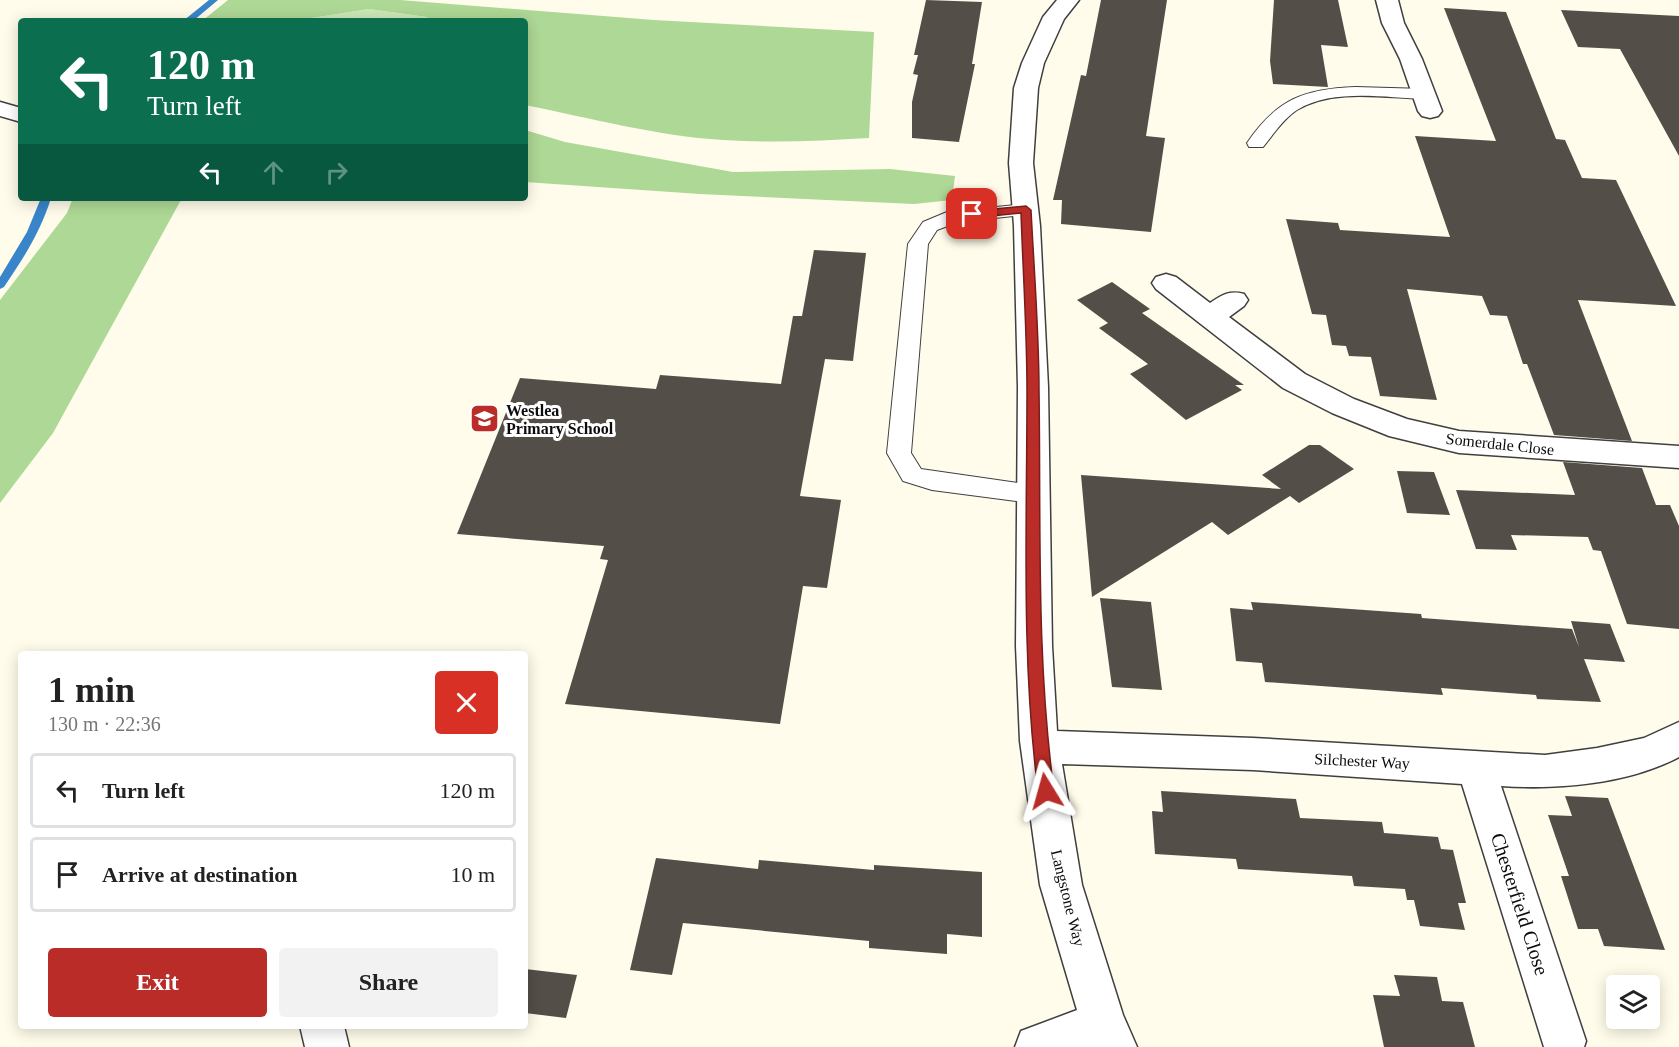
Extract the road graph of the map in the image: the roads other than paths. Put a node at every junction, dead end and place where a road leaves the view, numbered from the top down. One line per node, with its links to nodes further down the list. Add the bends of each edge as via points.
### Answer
1 (1068, 0): 7 (street, Langstone Way, via 1042,42 1026,88 1021,163)
2 (1387, 0): 3 (street, via 1393,23)
3 (1428, 102): 6 (lane, via 1338,94 1315,96 1289,107)
4 (0, 110): 5 (street)
5 (18, 114)
6 (1256, 143)
7 (1026, 210): 12 (street, Langstone Way, via 1033,387); 12 (lane, via 954,216 930,226 918,244 899,453 912,475)
8 (1166, 283): 10 (street, Somerdale Close)
9 (1234, 300): 10 (street)
10 (1209, 317): 11 (street, Somerdale Close, via 1294,381 1400,428 1459,442)
11 (1679, 456)
12 (1032, 494): 14 (street, Langstone Way)
13 (1679, 738): 15 (street, Silchester Way, via 1651,753 1597,765 1545,772)
14 (1040, 747): 15 (street, Silchester Way, via 1253,754); 17 (street, Langstone Way, via 1061,885)
15 (1476, 768): 18 (street, Chesterfield Close)
16 (323, 1029): 19 (street)
17 (1109, 1034): 20 (street)
18 (1564, 1041)
19 (327, 1047)
20 (1037, 1047)

